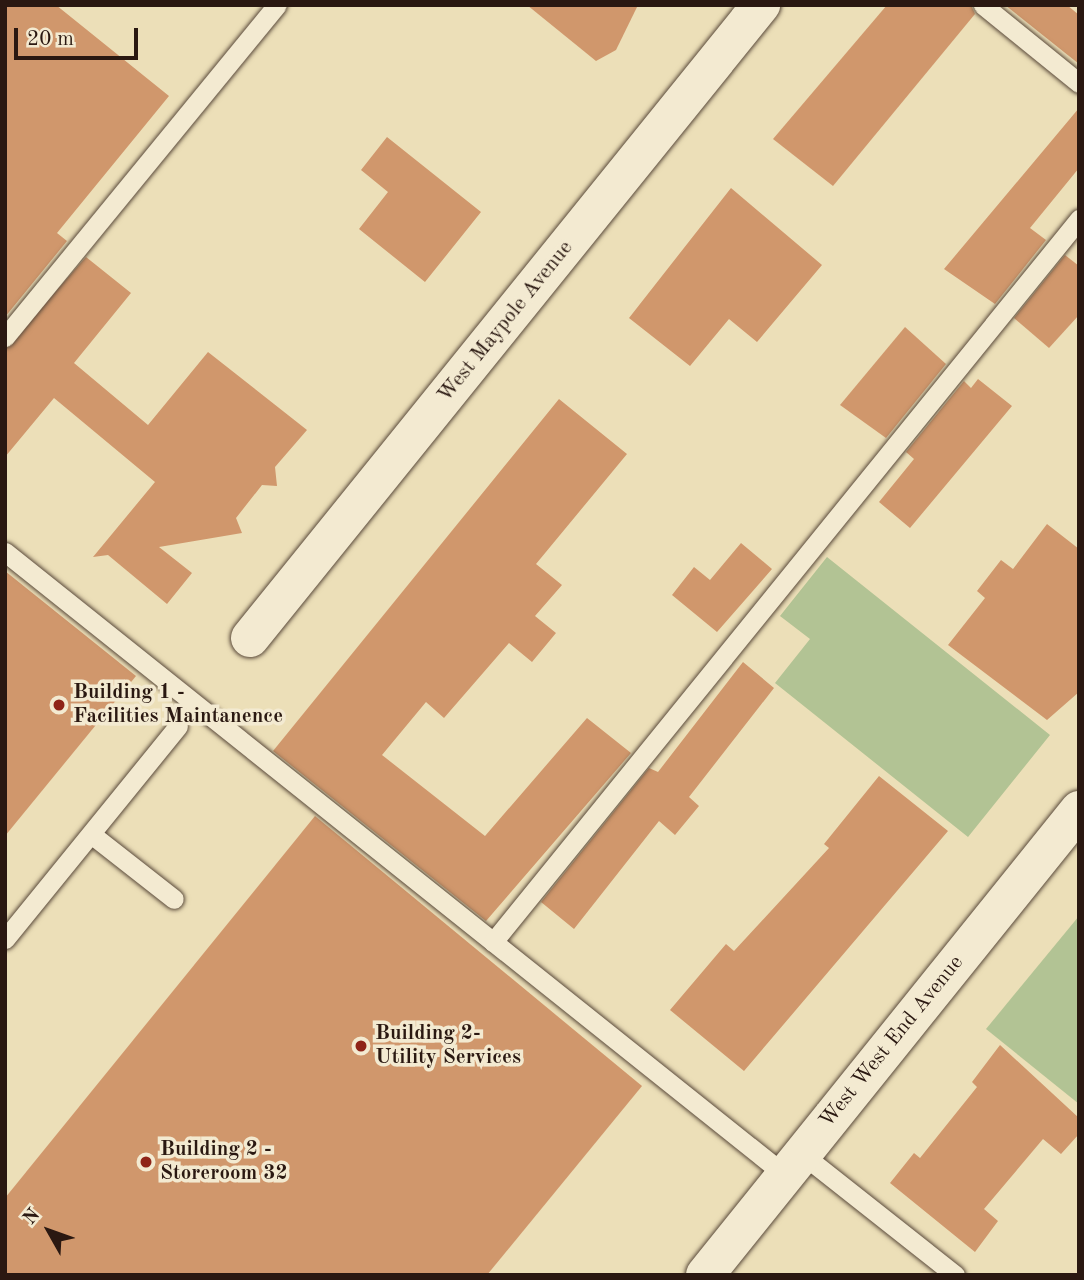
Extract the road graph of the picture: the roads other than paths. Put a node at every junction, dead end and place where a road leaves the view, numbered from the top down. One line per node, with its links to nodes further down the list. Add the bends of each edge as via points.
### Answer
1 (277, 5): 6 (lane)
2 (761, 5): 8 (street, West Maypole Avenue)
3 (983, 5): 4 (lane)
4 (1079, 83)
5 (1079, 219): 14 (lane)
6 (5, 337)
7 (5, 552): 14 (lane)
8 (250, 638)
9 (178, 726): 11 (lane)
10 (1079, 810): 15 (street, West West End Avenue)
11 (91, 834): 12 (lane); 13 (lane)
12 (174, 899)
13 (5, 939)
14 (493, 942): 15 (lane)
15 (793, 1164): 16 (street, West West End Avenue); 17 (lane)
16 (705, 1275)
17 (955, 1275)

